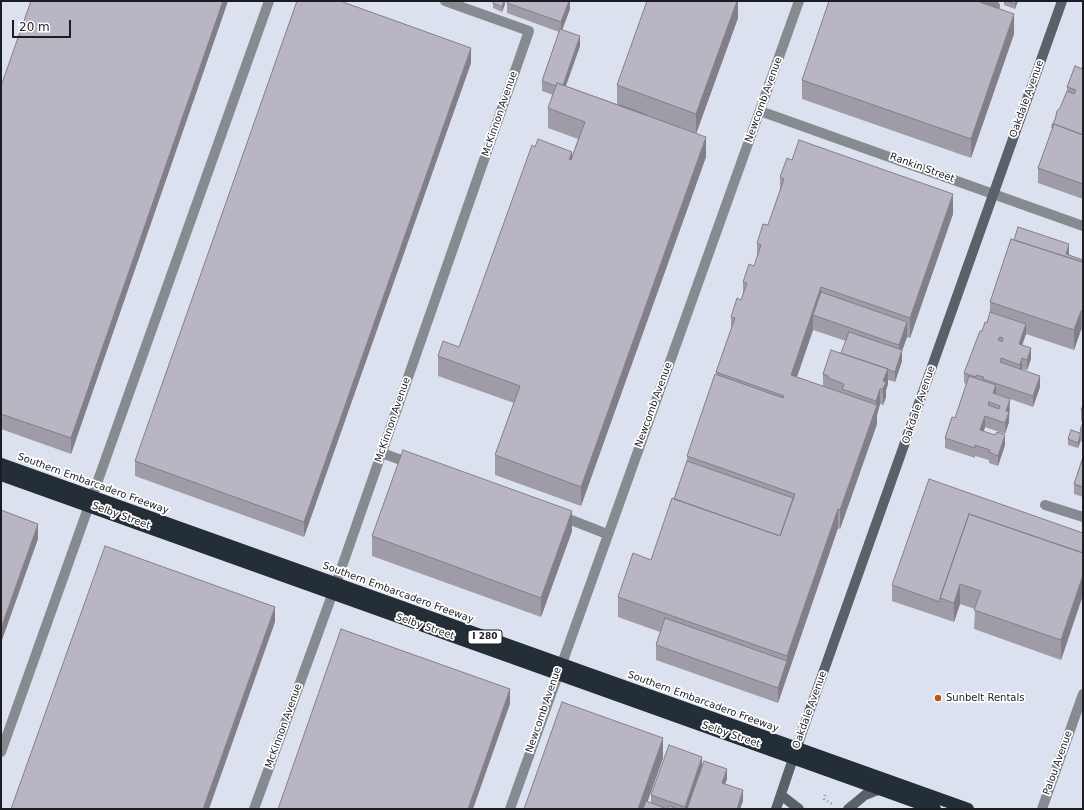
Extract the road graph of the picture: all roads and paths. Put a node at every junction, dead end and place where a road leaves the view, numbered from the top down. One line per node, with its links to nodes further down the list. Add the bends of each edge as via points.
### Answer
1 (269, 1): 14 (street)
2 (445, 1): 10 (street, McKinnon Avenue, via 529,31)
3 (799, 1): 7 (street, Newcomb Avenue)
4 (980, 1): 6 (street)
5 (1062, 1): 8 (main road, Oakdale Avenue)
6 (995, 6)
7 (760, 111): 8 (street, Rankin Street); 18 (street, Newcomb Avenue)
8 (993, 194): 9 (street, Rankin Street); 23 (main road, Oakdale Avenue)
9 (1083, 226)
10 (382, 453): 12 (street); 19 (street, McKinnon Avenue)
11 (1, 464): 36 (highway, Southern Embarcadero Freeway / I 280, bridge)
12 (424, 468)
13 (1, 474): 14 (street, Selby Street); 34 (highway, I 280, bridge)
14 (89, 504): 19 (street, Selby Street); 22 (street)
15 (1045, 505): 17 (street)
16 (555, 514): 18 (street)
17 (1083, 517)
18 (608, 534): 20 (street, Newcomb Avenue)
19 (332, 595): 20 (street, Selby Street); 28 (street, McKinnon Avenue)
20 (557, 674): 23 (street, Selby Street); 29 (street, Newcomb Avenue)
21 (1083, 694): 37 (street, Palou Avenue)
22 (1, 752)
23 (793, 757): 24 (street, Selby Street); 25 (main road, Oakdale Avenue)
24 (883, 788): 33 (main road, via 865,795); 35 (street, Selby Street)
25 (781, 795): 30 (main road, Oakdale Avenue); 31 (main road); 32 (main road)
26 (825, 795): 27 (path, via 824,799)
27 (834, 805)
28 (254, 809)
29 (510, 809)
30 (776, 809)
31 (787, 809)
32 (799, 809)
33 (848, 809)
34 (935, 809)
35 (942, 809)
36 (968, 809)
37 (1042, 809)

